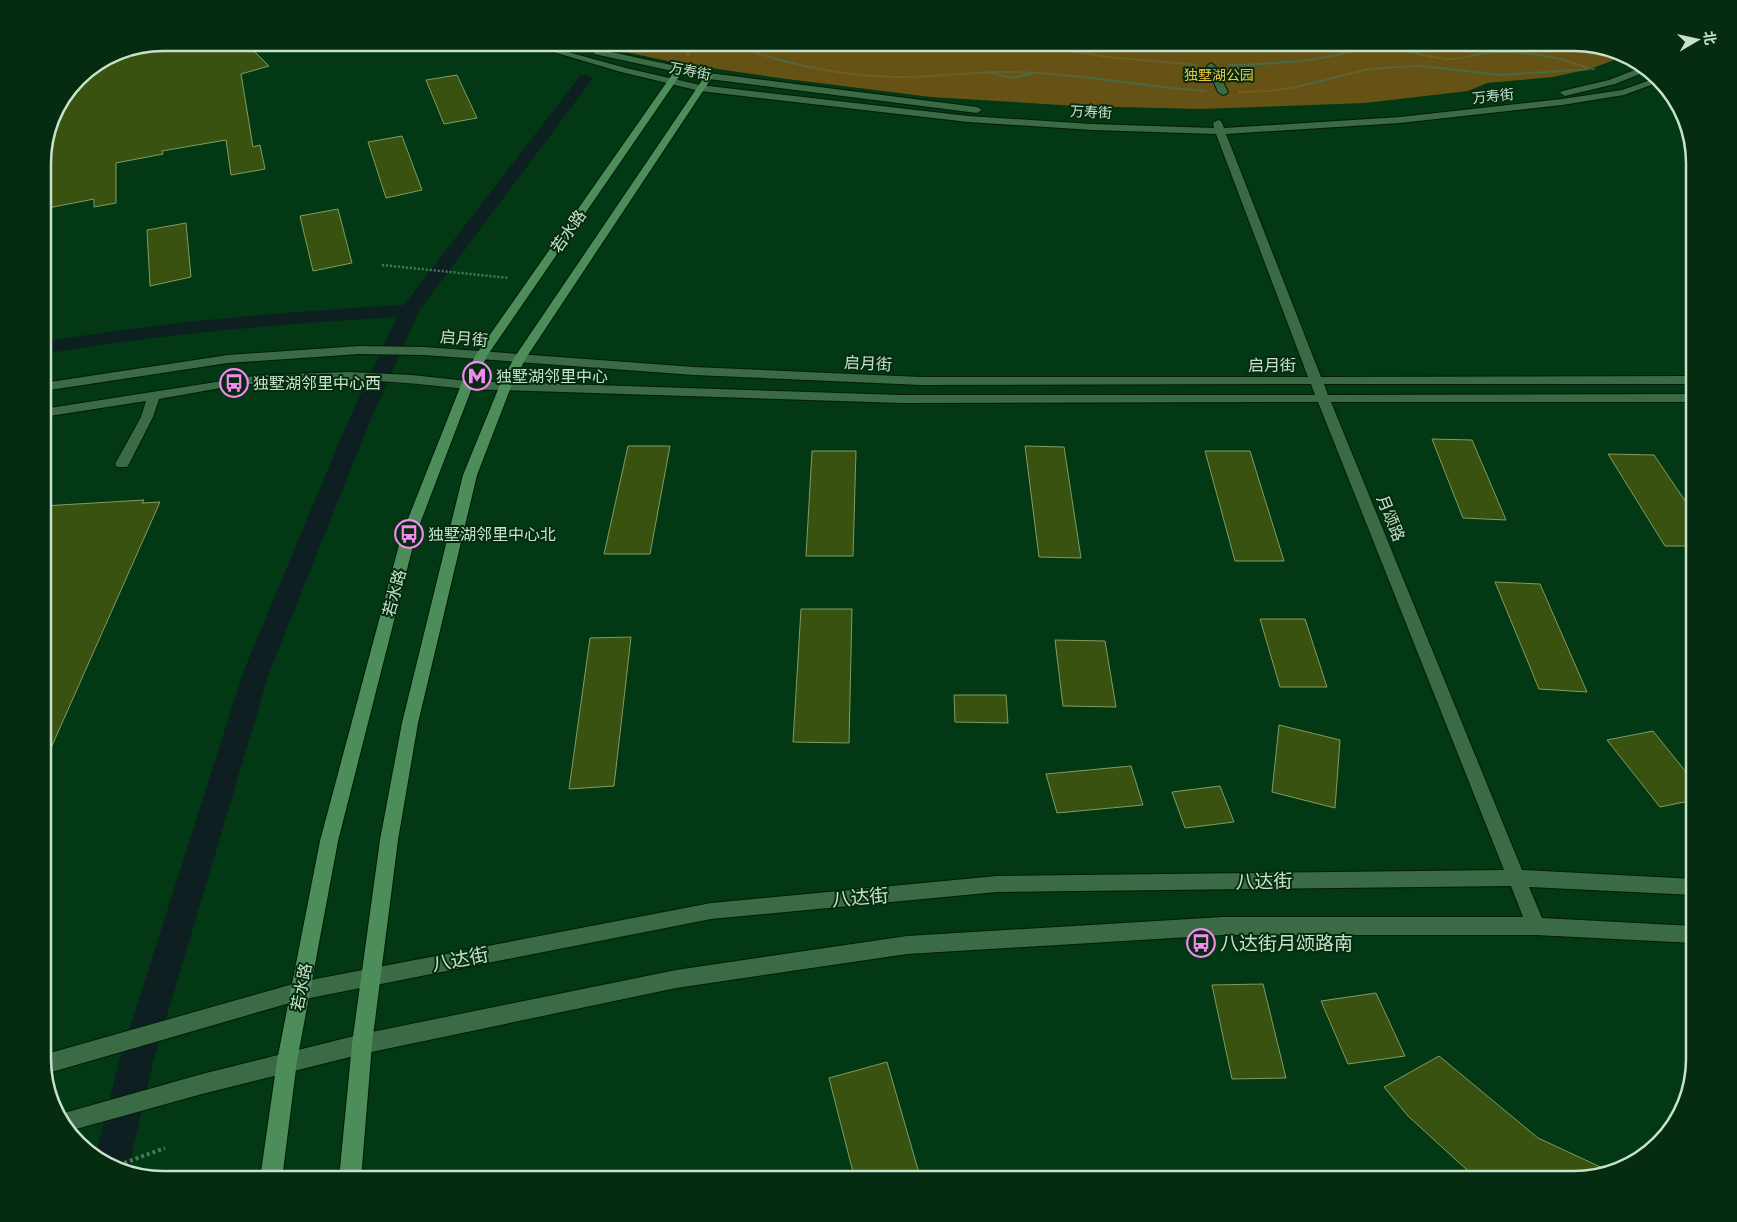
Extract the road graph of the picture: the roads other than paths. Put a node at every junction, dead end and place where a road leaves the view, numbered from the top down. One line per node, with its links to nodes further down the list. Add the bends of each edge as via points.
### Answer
1 (575, 51): 7 (street, 万寿街, via 624,70)
2 (597, 51): 4 (street, 万寿街)
3 (1211, 66): 10 (street)
4 (679, 70): 6 (street, 万寿街); 7 (main road, 若水路)
5 (1638, 72): 13 (street, 万寿街, via 1612,82 1560,94)
6 (709, 76): 9 (main road, 若水路); 11 (street, 万寿街, via 972,109)
7 (672, 81): 9 (street, 万寿街); 14 (main road, 若水路)
8 (1651, 82): 13 (street, 万寿街, via 1624,92 1562,102 1400,120)
9 (700, 88): 13 (street, 万寿街, via 968,120 1092,126); 15 (main road, 若水路)
10 (1223, 92)
11 (1065, 115)
12 (1092, 117): 13 (street, 万寿街)
13 (1219, 126): 17 (street, 月颂路)
14 (481, 356): 15 (street, 启月街); 18 (main road, 若水路); 19 (street, 启月街, via 359,350 285,354 228,359)
15 (520, 358): 17 (street, 启月街, via 694,371 921,381); 20 (main road, 若水路)
16 (1686, 380): 17 (street, 启月街)
17 (1316, 381): 22 (street, 月颂路)
18 (467, 385): 20 (street, 启月街); 21 (street, 启月街, via 349,376 260,379); 31 (main road, 若水路, via 410,534 329,841)
19 (51, 386)
20 (505, 386): 22 (street, 启月街, via 901,399); 30 (main road, 若水路, via 470,475 410,723 389,840)
21 (154, 395): 24 (street, 启月街); 25 (street, via 147,417)
22 (1324, 398): 23 (street, 启月街); 26 (street, 月颂路)
23 (1686, 398)
24 (51, 412)
25 (122, 464)
26 (1516, 878): 27 (street, 八达街); 28 (street, 月颂路); 30 (street, 八达街, via 997,884 712,910)
27 (1686, 887)
28 (1536, 926): 29 (street); 32 (street, via 1223,926 907,945 676,979)
29 (1686, 935)
30 (371, 976): 31 (street, 八达街); 32 (main road, 若水路)
31 (300, 991): 33 (main road, 若水路); 34 (street, 八达街)
32 (362, 1044): 33 (street); 37 (main road, 若水路)
33 (287, 1061): 35 (street); 36 (main road, 若水路)
34 (51, 1062)
35 (70, 1121)
36 (272, 1171)
37 (351, 1171)

